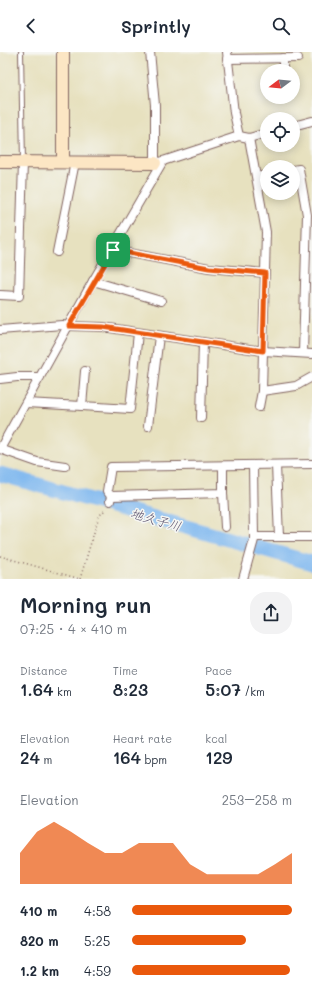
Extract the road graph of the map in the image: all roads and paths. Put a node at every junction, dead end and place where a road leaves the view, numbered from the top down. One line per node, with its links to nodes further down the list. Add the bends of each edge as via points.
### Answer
1 (21, 52): 14 (lane)
2 (63, 52): 15 (street)
3 (150, 52): 16 (street)
4 (227, 56): 5 (street); 11 (street)
5 (283, 58): 6 (street); 7 (street)
6 (298, 58)
7 (283, 64)
8 (312, 121): 9 (street)
9 (300, 124)
10 (260, 135): 12 (street)
11 (239, 136): 12 (street); 16 (street)
12 (249, 138): 18 (street)
13 (0, 162): 14 (street)
14 (23, 162): 15 (street); 24 (street, via 19,296)
15 (69, 162): 16 (street); 21 (street)
16 (159, 162): 20 (street)
17 (300, 175): 32 (street, via 307,215)
18 (257, 176): 19 (street); 22 (street, via 266,232)
19 (260, 176)
20 (113, 250): 22 (street, via 209,268); 23 (street)
21 (57, 252)
22 (265, 273): 31 (street)
23 (94, 281): 25 (street); 26 (street)
24 (0, 295)
25 (161, 301)
26 (69, 326): 27 (street, via 62,324); 28 (street); 35 (street)
27 (0, 330)
28 (138, 332): 29 (street); 40 (street, via 130,409)
29 (159, 336): 30 (street); 43 (street)
30 (203, 342): 31 (street); 42 (street)
31 (263, 351): 32 (street); 38 (street)
32 (303, 353): 33 (street)
33 (312, 354)
34 (86, 371): 40 (street)
35 (40, 377): 37 (street); 39 (street)
36 (312, 377): 38 (street, via 296,386)
37 (0, 379)
38 (262, 390): 41 (street)
39 (26, 403): 40 (street); 44 (street)
40 (82, 406)
41 (259, 407)
42 (201, 418)
43 (148, 426)
44 (1, 445): 48 (street, via 37,462)
45 (312, 464): 47 (street)
46 (253, 465): 47 (street); 49 (street); 55 (street)
47 (276, 465): 53 (street)
48 (66, 466)
49 (223, 466): 50 (street); 51 (street, via 111,467 107,491)
50 (223, 493): 51 (street); 52 (street)
51 (110, 501): 57 (path, via 99,516)
52 (225, 527)
53 (279, 537): 54 (street); 55 (street)
54 (312, 537)
55 (254, 539): 58 (street)
56 (0, 556): 57 (path)
57 (80, 579)
58 (243, 579)

